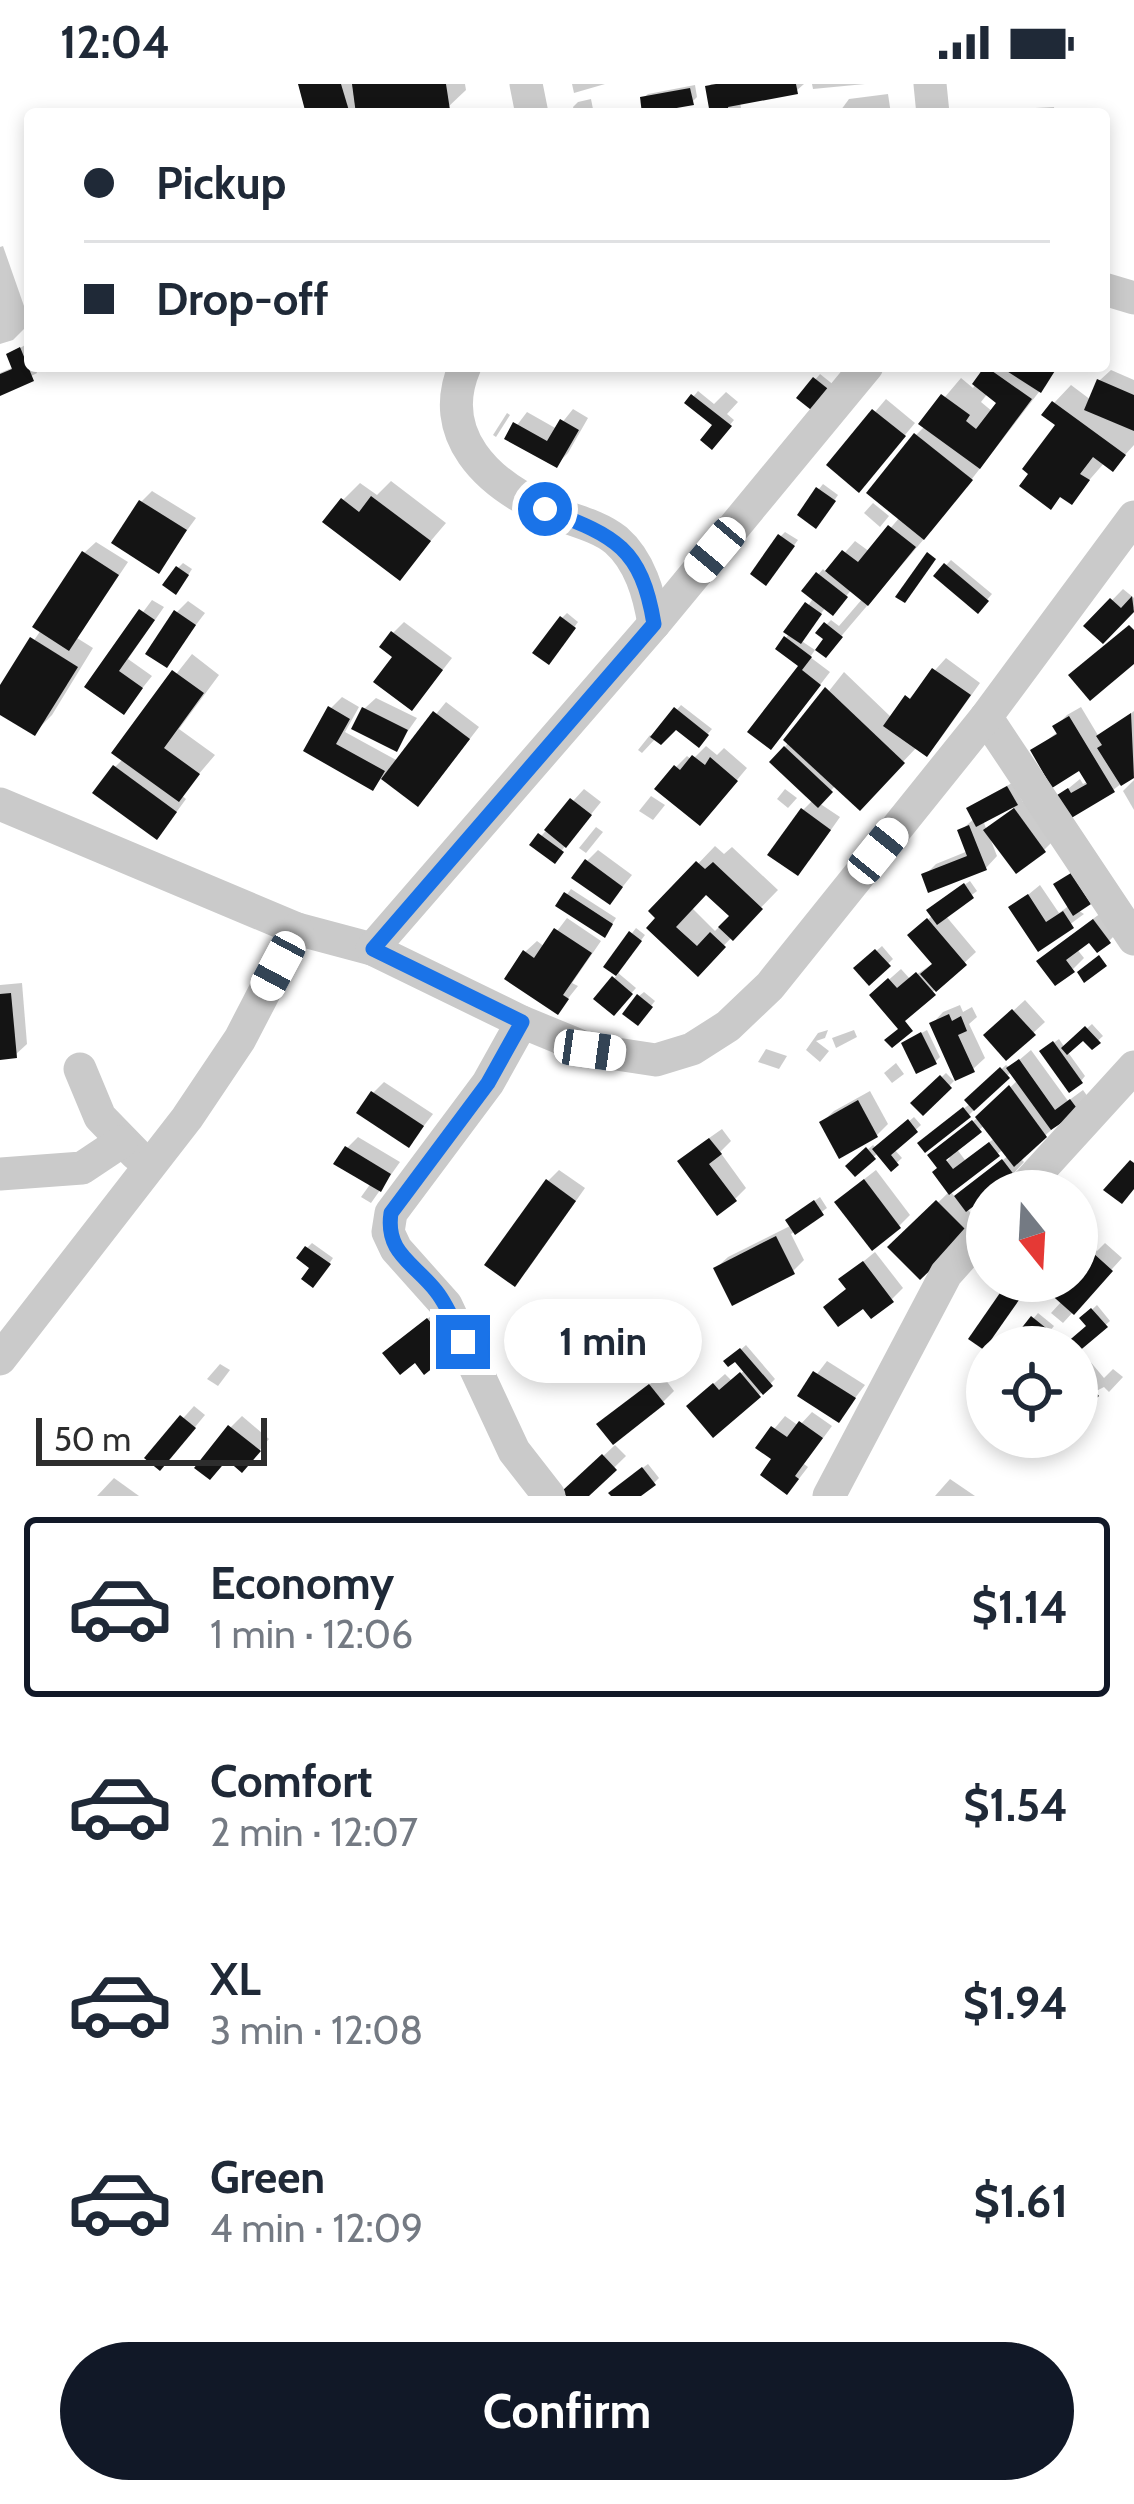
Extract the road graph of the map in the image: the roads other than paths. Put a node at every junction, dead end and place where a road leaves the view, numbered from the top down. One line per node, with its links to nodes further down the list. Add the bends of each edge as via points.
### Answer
1 (463, 372): 4 (street, via 456,398 468,454 508,490 614,538 649,591)
2 (862, 372): 4 (street)
3 (1134, 518): 5 (street)
4 (654, 624): 9 (street)
5 (986, 717): 8 (street); 10 (street, via 770,986 728,1026 656,1060 590,1050)
6 (0, 804): 7 (street)
7 (297, 929): 9 (street); 14 (street, via 240,1039)
8 (1134, 940)
9 (373, 949): 10 (street)
10 (522, 1022): 19 (street, via 488,1083 391,1213 388,1232 446,1305 514,1451)
11 (1134, 1067): 15 (street)
12 (80, 1069): 13 (street, via 100,1117)
13 (121, 1142): 14 (street); 16 (street, via 82,1168)
14 (151, 1166): 18 (street)
15 (1040, 1170)
16 (0, 1174)
17 (966, 1252): 20 (street, via 946,1274)
18 (0, 1359)
19 (549, 1496)
20 (829, 1496)

